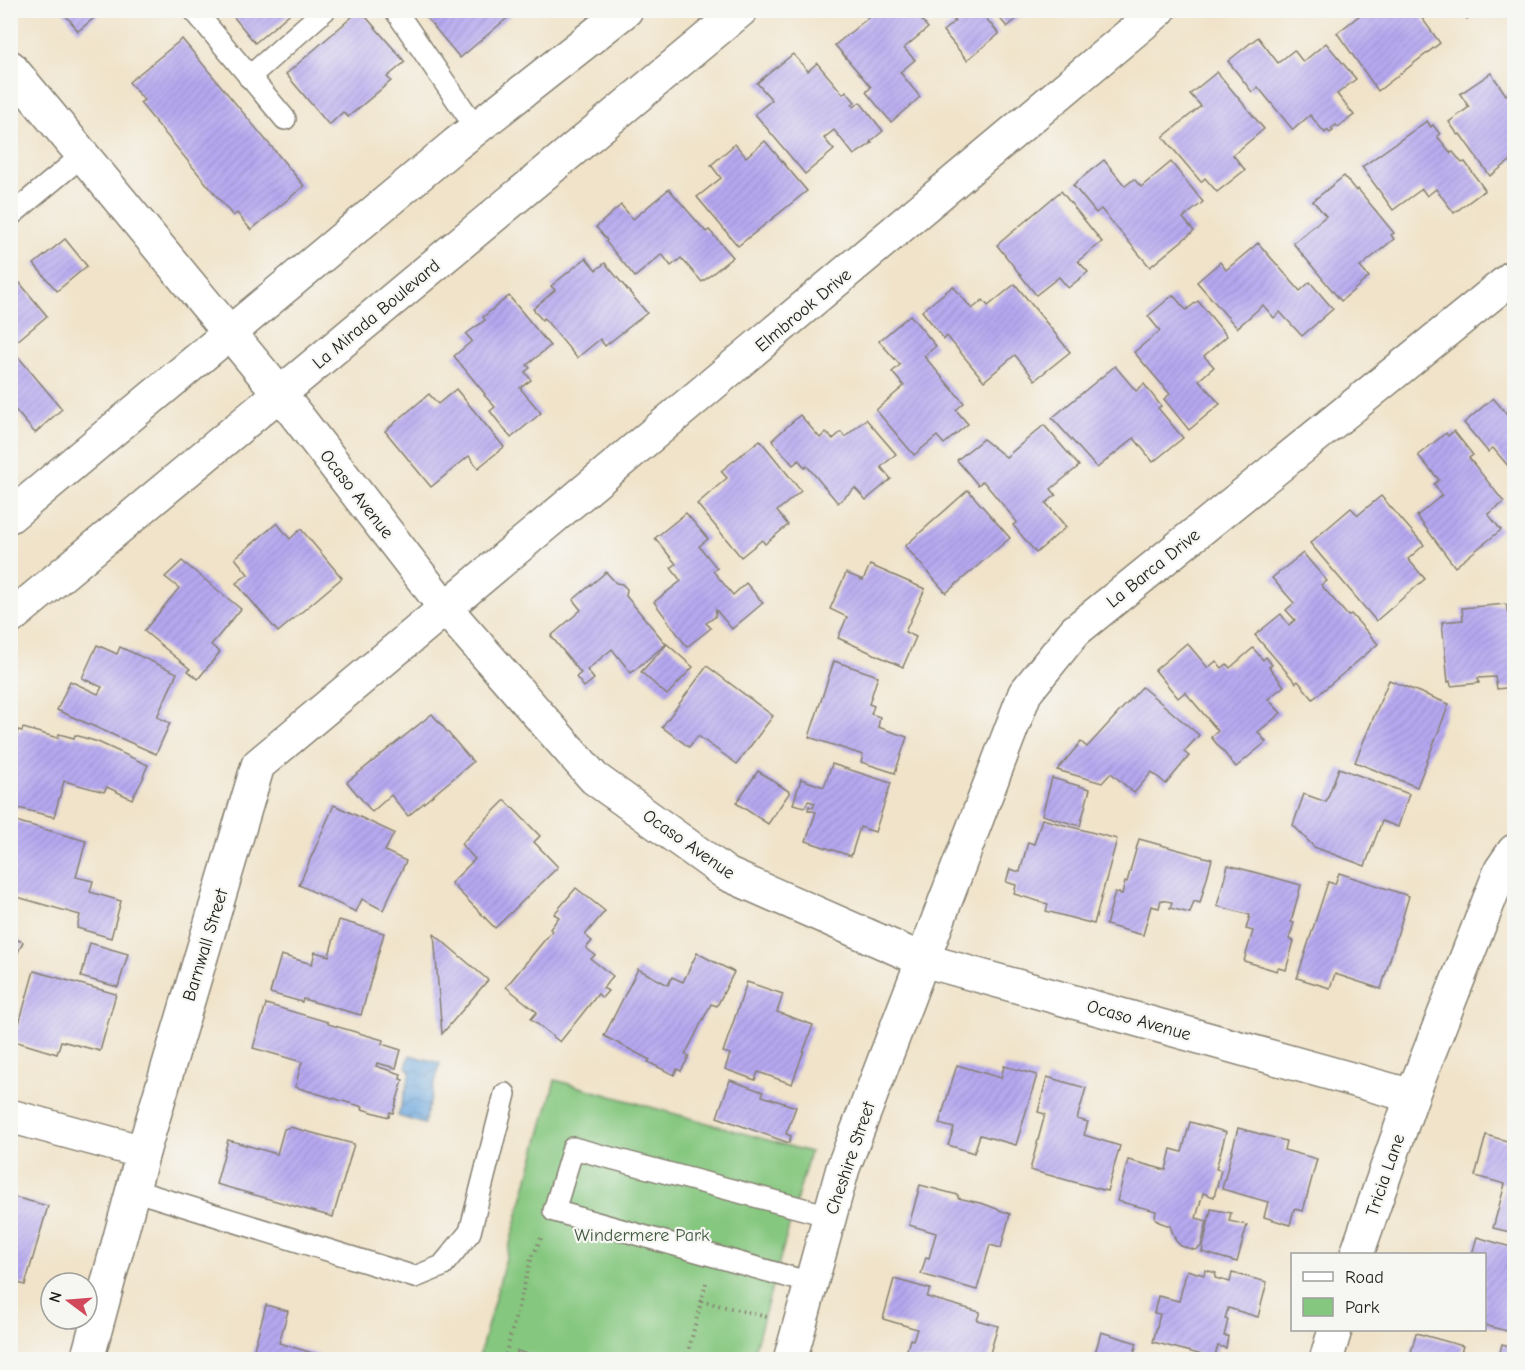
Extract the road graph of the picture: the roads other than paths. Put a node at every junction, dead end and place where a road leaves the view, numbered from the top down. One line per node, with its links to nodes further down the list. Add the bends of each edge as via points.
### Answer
1 (194, 10): 8 (lane)
2 (325, 10): 8 (lane)
3 (395, 10): 10 (lane)
4 (626, 10): 10 (street)
5 (741, 10): 15 (street, La Mirada Boulevard)
6 (1159, 10): 17 (street, Elmbrook Drive)
7 (10, 67): 11 (street, Ocaso Avenue)
8 (249, 76): 9 (lane)
9 (285, 119)
10 (476, 128): 14 (street)
11 (83, 155): 12 (lane); 14 (street, Ocaso Avenue)
12 (10, 216)
13 (1515, 276): 20 (street, La Barca Drive, via 1075,631 1025,693)
14 (230, 333): 15 (street, Ocaso Avenue); 16 (street)
15 (280, 394): 17 (street, Ocaso Avenue); 18 (street, La Mirada Boulevard)
16 (11, 513)
17 (446, 609): 20 (street, Ocaso Avenue, via 594,778 727,874); 24 (street, Barnwall Street, via 258,765)
18 (10, 618)
19 (1515, 851): 22 (street, via 1501,870)
20 (923, 960): 22 (street, Ocaso Avenue); 26 (street, Cheshire Street, via 843,1168)
21 (506, 1094): 25 (lane, via 470,1232 442,1266 415,1277)
22 (1412, 1096): 27 (street, Tricia Lane)
23 (10, 1116): 24 (street)
24 (143, 1152): 25 (street, Barnwall Street)
25 (133, 1190): 30 (street, Barnwall Street)
26 (830, 1216): 28 (street, Cheshire Street); 28 (lane, via 573,1148 554,1211)
27 (1357, 1253)
28 (811, 1284): 31 (street, Cheshire Street)
29 (1334, 1331): 32 (street)
30 (87, 1359)
31 (790, 1359)
32 (1326, 1359)

